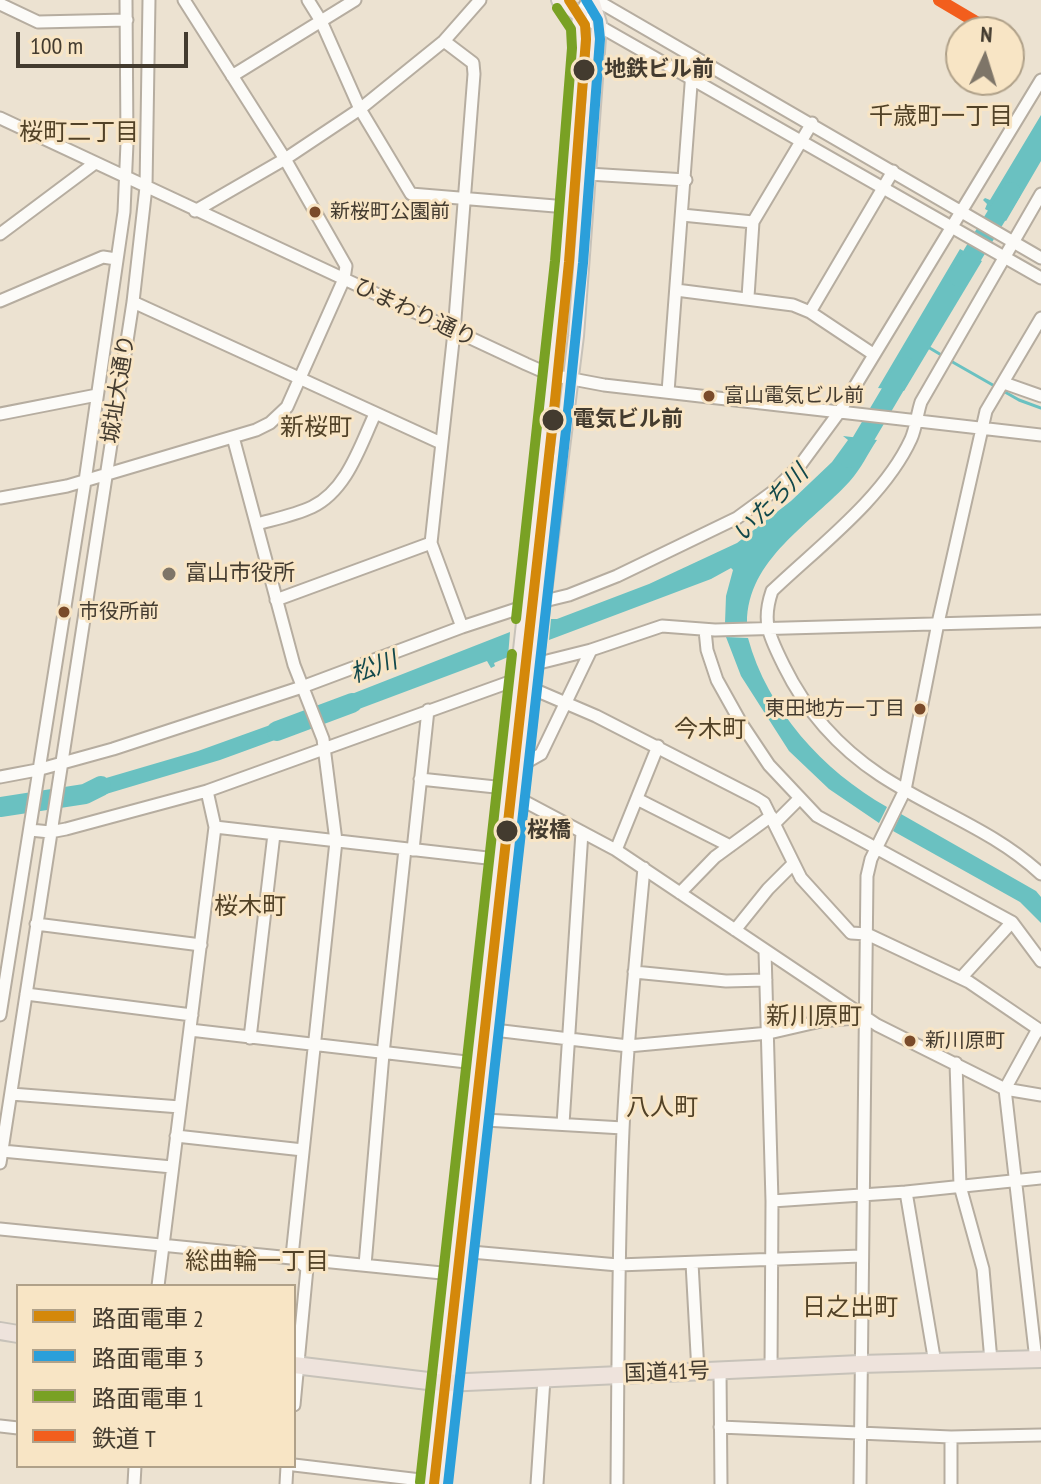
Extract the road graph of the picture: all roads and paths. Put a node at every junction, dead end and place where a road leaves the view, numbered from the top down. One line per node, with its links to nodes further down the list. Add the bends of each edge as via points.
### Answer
1 (126, 0): 11 (street, 城址大通り)
2 (149, 0): 29 (street, 城址大通り)
3 (184, 0): 16 (street)
4 (308, 0): 12 (street)
5 (355, 0): 12 (street)
6 (480, 0): 14 (street)
7 (559, 0): 10 (main road)
8 (592, 0): 10 (street); 13 (main road); 15 (street)
9 (0, 4): 11 (street, via 38,22)
10 (580, 15): 13 (street); 33 (main road)
11 (127, 20): 27 (street, 城址大通り)
12 (321, 21): 16 (street); 19 (street)
13 (599, 26): 17 (street); 26 (main road)
14 (444, 41): 19 (street); 32 (street, via 473,63)
15 (693, 58): 17 (street); 21 (street)
16 (232, 76): 23 (street)
17 (692, 80): 22 (street); 28 (street)
18 (1041, 80): 35 (street)
19 (360, 109): 23 (street); 32 (street, via 411,194)
20 (0, 118): 24 (street, ひまわり通り)
21 (812, 123): 22 (street); 25 (street)
22 (800, 142): 30 (street); 37 (street)
23 (285, 159): 34 (street); 45 (street, via 346,266)
24 (95, 163): 27 (street, ひまわり通り); 39 (street)
25 (893, 171): 30 (street); 35 (street)
26 (588, 174): 28 (street); 56 (main road)
27 (126, 178): 29 (street, ひまわり通り); 43 (street, 城址大通り)
28 (686, 180): 36 (street)
29 (146, 187): 34 (street, ひまわり通り); 49 (street, 城址大通り)
30 (883, 189): 38 (street); 50 (street)
31 (1041, 194): 40 (street)
32 (464, 199): 33 (street); 52 (street)
33 (567, 207): 54 (main road)
34 (195, 211): 45 (street, ひまわり通り)
35 (965, 214): 38 (street); 40 (street)
36 (682, 215): 37 (street); 46 (street)
37 (753, 222): 47 (street)
38 (951, 225): 41 (street); 53 (street)
39 (0, 234)
40 (1009, 240): 41 (street); 42 (street)
41 (1001, 254): 44 (street); 64 (street)
42 (1041, 258)
43 (116, 259): 48 (street, via 103,257); 59 (street, 城址大通り)
44 (1041, 278)
45 (344, 279): 52 (street, ひまわり通り); 55 (street)
46 (676, 290): 47 (street); 58 (street)
47 (748, 297): 50 (street)
48 (0, 301)
49 (133, 302): 55 (street); 69 (street, 城址大通り)
50 (810, 312): 53 (street)
51 (1041, 318): 57 (street)
52 (454, 332): 54 (street, ひまわり通り); 68 (street)
53 (873, 354): 61 (street)
54 (551, 375): 56 (street, ひまわり通り); 76 (main road)
55 (299, 378): 63 (street); 67 (street, via 287,407 270,423)
56 (569, 379): 58 (street, ひまわり通り); 75 (main road)
57 (1004, 383): 60 (street); 65 (street)
58 (668, 392): 61 (street, ひまわり通り)
59 (97, 395): 62 (street); 70 (street, 城址大通り)
60 (1041, 396)
61 (840, 411): 64 (street, ひまわり通り); 75 (street, via 801,464 737,518 617,576)
62 (0, 414)
63 (375, 414): 68 (street); 72 (street, via 348,470 327,498)
64 (911, 420): 65 (street); 80 (street, via 913,435 874,494 772,591)
65 (981, 428): 66 (street); 78 (street)
66 (1041, 435)
67 (233, 437): 69 (street); 72 (street)
68 (441, 443): 73 (street)
69 (105, 475): 70 (street); 92 (street, 城址大通り)
70 (85, 481): 71 (street); 93 (street, 城址大通り)
71 (0, 498)
72 (257, 524): 74 (street)
73 (431, 543): 74 (street); 79 (street)
74 (276, 600): 86 (street)
75 (542, 601): 76 (street); 83 (main road)
76 (526, 606): 79 (street); 84 (main road)
77 (1041, 621): 78 (street)
78 (938, 623): 80 (street); 98 (street)
79 (462, 627): 86 (street)
80 (766, 628): 81 (street); 98 (street, via 814,718)
81 (710, 630): 82 (street, via 662,626); 99 (street, via 707,650 727,699 769,765)
82 (591, 650): 83 (street); 87 (street)
83 (536, 656): 85 (main road)
84 (518, 679): 88 (street); 96 (main road)
85 (533, 689): 87 (street); 91 (main road)
86 (304, 693): 90 (street); 92 (street)
87 (567, 702): 89 (street); 91 (street, via 541,754)
88 (428, 710): 90 (street); 95 (street)
89 (658, 746): 101 (street); 102 (street, via 764,803)
90 (325, 749): 97 (street); 108 (street)
91 (525, 763): 100 (main road)
92 (60, 770): 93 (street); 105 (street, 城址大通り)
93 (37, 776): 94 (street); 103 (street, 城址大通り)
94 (0, 777)
95 (420, 779): 96 (street); 111 (street)
96 (505, 788): 113 (main road)
97 (207, 791): 104 (street); 105 (street)
98 (902, 795): 109 (street); 116 (street, via 997,840)
99 (800, 798): 102 (street); 109 (street, via 817,816)
100 (520, 799): 106 (street); 133 (main road)
101 (637, 799): 110 (street); 112 (street)
102 (773, 819): 110 (street); 114 (street)
103 (32, 824): 105 (street); 129 (street, 城址大通り)
104 (215, 827): 107 (street); 122 (street)
105 (50, 832): 119 (street, 城址大通り)
106 (582, 832): 112 (street); 137 (street)
107 (274, 834): 108 (street); 136 (street)
108 (336, 841): 111 (street); 138 (street)
109 (879, 844): 118 (street); 121 (street, via 867,876)
110 (730, 846): 117 (street)
111 (409, 850): 113 (street); 140 (street)
112 (616, 850): 115 (street)
113 (496, 859): 141 (main road)
114 (793, 864): 120 (street); 121 (street, via 851,933)
115 (644, 868): 117 (street); 125 (street)
116 (1041, 874)
117 (680, 893): 120 (street)
118 (1012, 922): 124 (street); 126 (street)
119 (36, 924): 122 (street); 128 (street, 城址大通り)
120 (735, 930): 123 (street)
121 (867, 934): 126 (street); 131 (street)
122 (201, 945): 130 (street)
123 (765, 951): 127 (street); 131 (street)
124 (1041, 961)
125 (634, 972): 127 (street); 139 (street)
126 (961, 978): 134 (street)
127 (766, 980): 135 (street)
128 (26, 994): 130 (street); 144 (street, 城址大通り)
129 (0, 1015)
130 (192, 1015): 132 (street)
131 (867, 1017): 135 (street); 142 (street); 158 (street)
132 (190, 1030): 136 (street); 146 (street)
133 (494, 1030): 137 (street); 147 (main road)
134 (1040, 1030): 143 (street)
135 (769, 1033): 139 (street); 159 (street)
136 (250, 1038): 138 (street)
137 (567, 1039): 139 (street); 148 (street)
138 (313, 1045): 140 (street); 151 (street)
139 (628, 1046): 149 (street)
140 (383, 1054): 141 (street); 167 (street)
141 (475, 1063): 169 (main road)
142 (956, 1063): 143 (street); 156 (street)
143 (1005, 1089): 145 (street); 155 (street)
144 (11, 1094): 146 (street); 152 (street, 城址大通り)
145 (1041, 1095)
146 (180, 1107): 150 (street)
147 (485, 1120): 148 (street); 162 (main road)
148 (563, 1124): 149 (street)
149 (623, 1128): 168 (street)
150 (176, 1136): 151 (street); 153 (street)
151 (303, 1150): 163 (street)
152 (1, 1157): 153 (street)
153 (172, 1167): 161 (street)
154 (1041, 1178): 155 (street)
155 (1017, 1182): 156 (street); 171 (street)
156 (960, 1186): 157 (street); 172 (street, via 983,1269)
157 (906, 1192): 158 (street); 173 (street)
158 (861, 1195): 159 (street); 164 (street)
159 (772, 1201): 165 (street)
160 (0, 1229): 161 (street)
161 (163, 1245): 163 (street); 170 (street)
162 (471, 1252): 168 (street); 181 (main road)
163 (292, 1256): 167 (street); 175 (street, via 307,1268)
164 (861, 1256): 165 (street); 174 (street)
165 (771, 1261): 166 (street); 176 (street)
166 (692, 1263): 168 (street); 178 (street)
167 (365, 1265): 169 (street)
168 (618, 1265): 179 (street)
169 (452, 1274): 181 (main road)
170 (158, 1284)
171 (1038, 1360): 172 (highway, 国道41号)
172 (991, 1361): 173 (highway, 国道41号)
173 (935, 1363): 174 (highway, 国道41号)
174 (860, 1364): 176 (highway, 国道41号); 183 (street)
175 (296, 1366): 181 (highway, 国道41号)
176 (771, 1369): 177 (highway, 国道41号)
177 (720, 1371): 178 (highway, 国道41号); 182 (street)
178 (698, 1372): 179 (highway, 国道41号)
179 (617, 1375): 180 (highway, 国道41号); 189 (street)
180 (544, 1379): 181 (highway, 国道41号); 188 (street)
181 (448, 1383): 187 (main road)
182 (720, 1427): 183 (street); 190 (street)
183 (860, 1431): 185 (street); 191 (street)
184 (1041, 1435): 185 (street)
185 (951, 1437): 192 (street)
186 (296, 1465): 187 (street)
187 (433, 1483)
188 (537, 1484)
189 (617, 1484)
190 (721, 1484)
191 (860, 1484)
192 (951, 1484)

